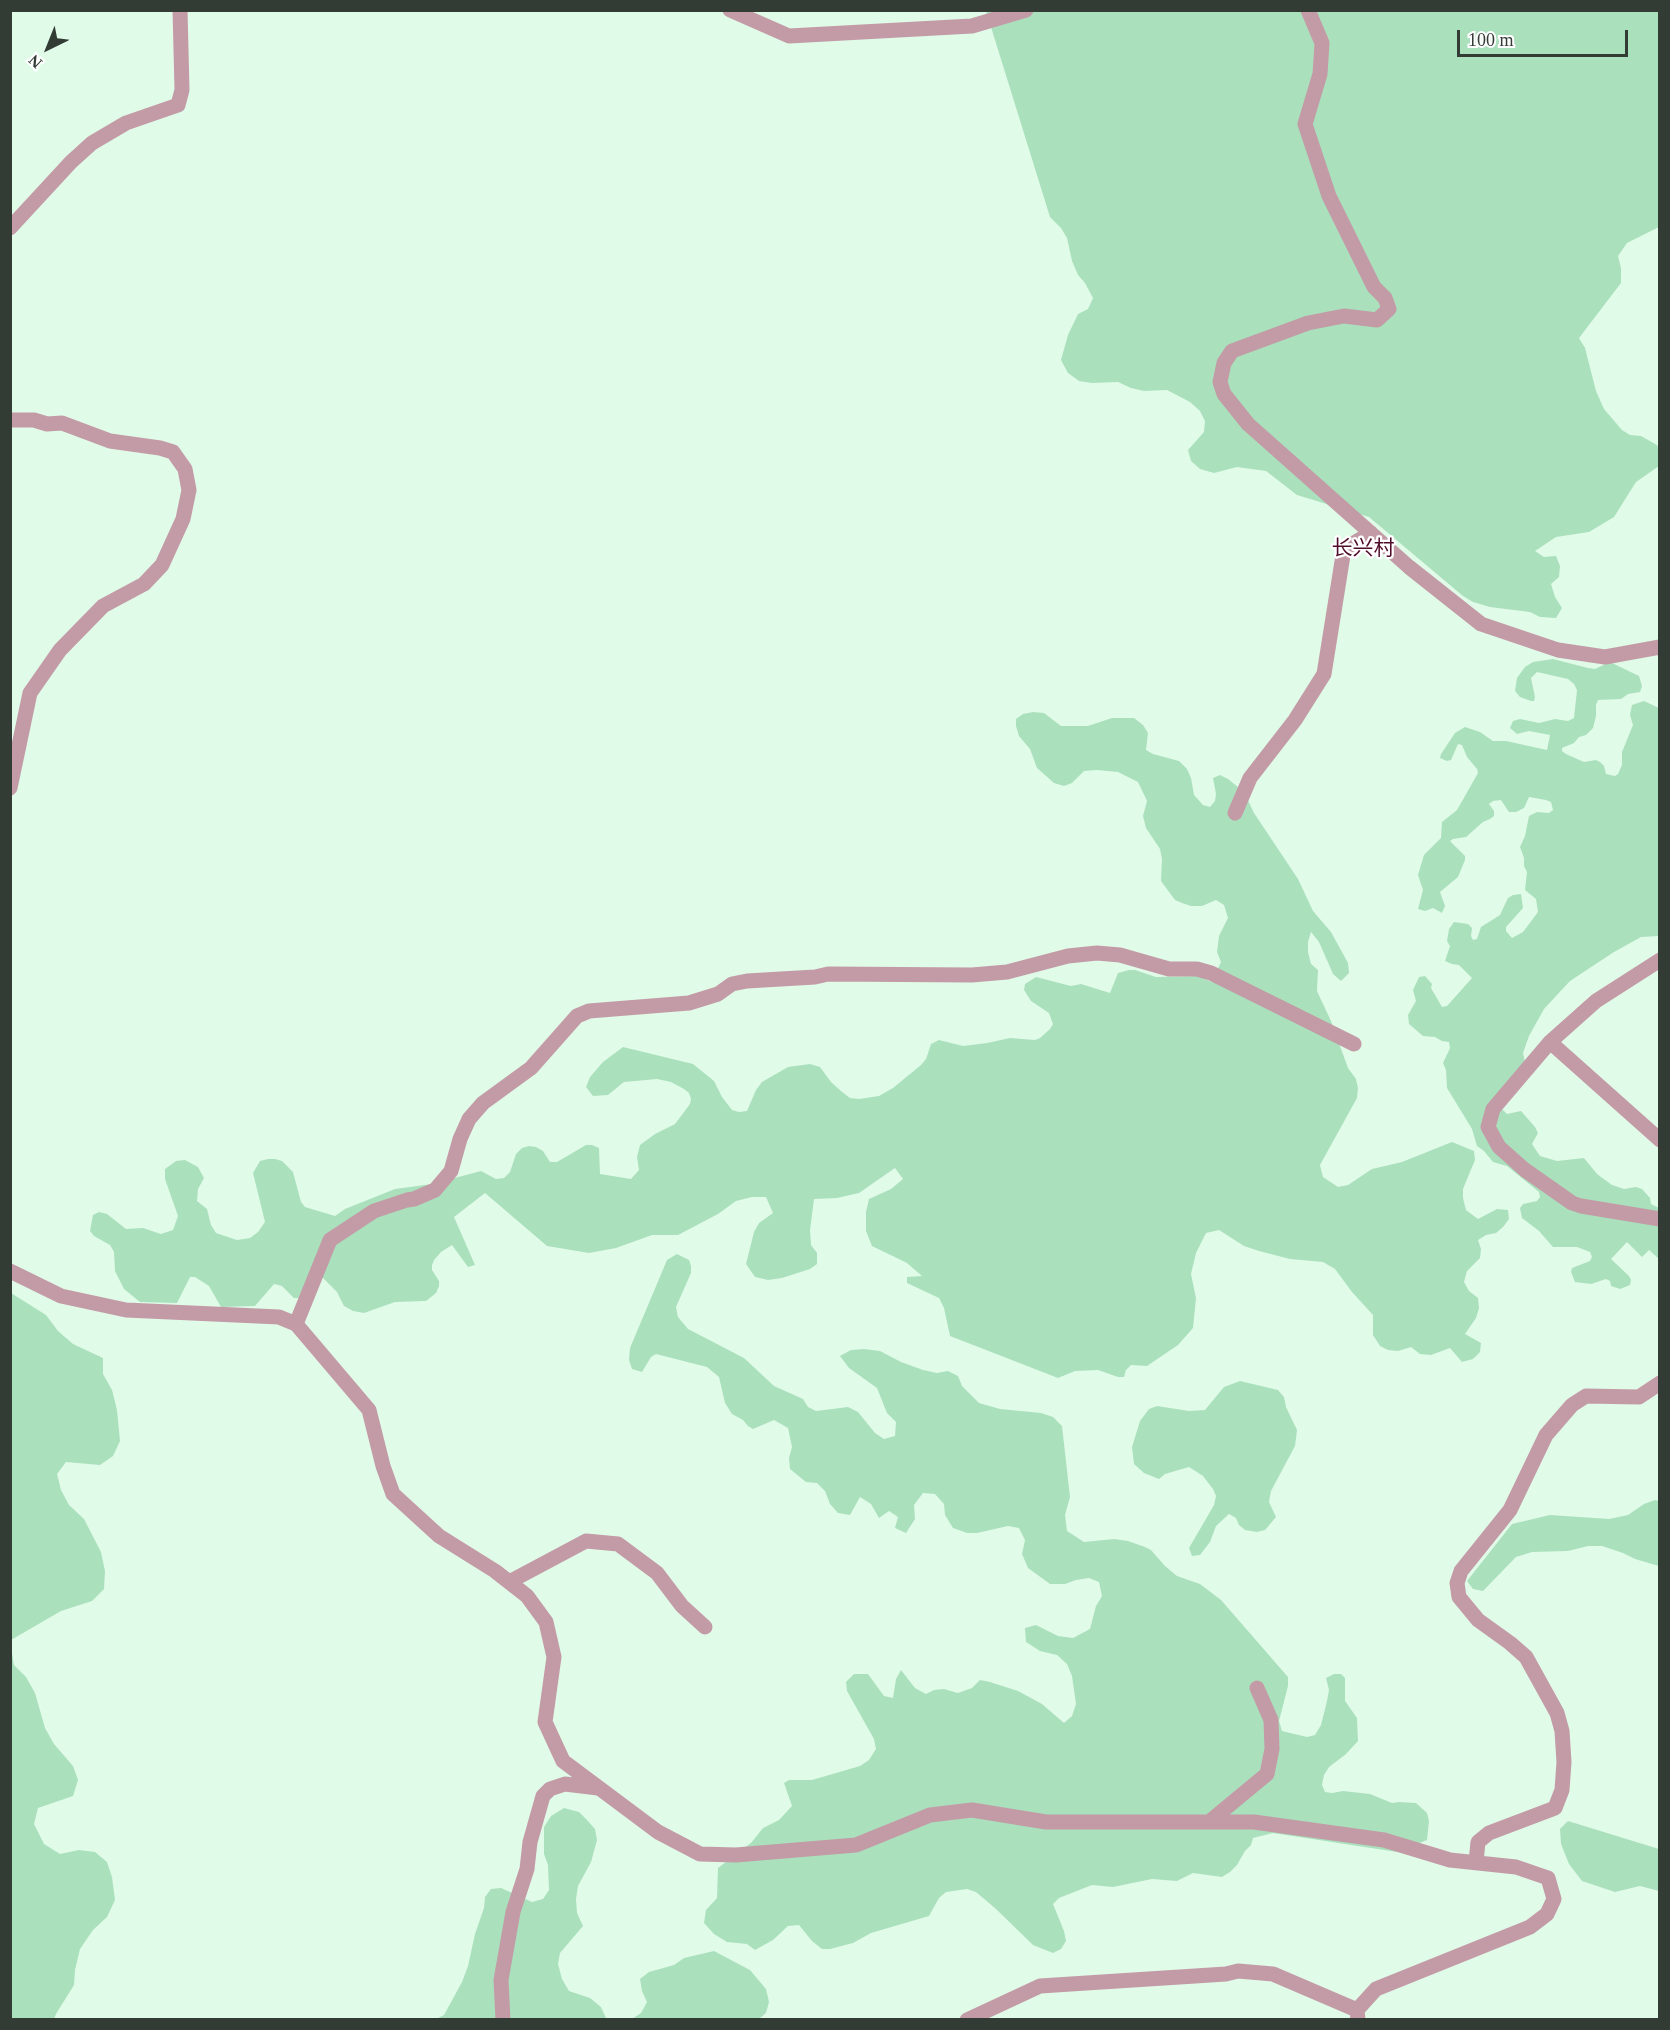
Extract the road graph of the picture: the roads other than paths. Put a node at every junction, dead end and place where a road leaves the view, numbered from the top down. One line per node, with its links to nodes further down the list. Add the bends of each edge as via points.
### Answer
1 (180, 10): 5 (street, via 182,90 178,105 126,123 92,143)
2 (730, 10): 3 (street, via 789,36 972,26)
3 (1026, 10)
4 (1308, 10): 7 (street, via 1322,44 1320,74 1305,124 1329,196 1389,309 1377,320 1344,316 1308,323 1232,351 1224,363 1220,382 1224,394 1248,424)
5 (10, 228)
6 (10, 420): 9 (street, via 62,423 110,441 172,452 185,469 189,490 183,519 162,565 144,584 103,606 60,650 30,693)
7 (1371, 533): 8 (street, via 1481,624 1558,650 1605,657); 10 (street, via 1344,549 1324,674 1295,720 1250,778)
8 (1659, 647)
9 (10, 788)
10 (1235, 813)
11 (1659, 960): 12 (street, via 1596,1001)
12 (1550, 1042): 14 (street); 15 (street, via 1493,1109 1488,1127 1499,1147 1572,1203)
13 (1354, 1044): 17 (street, via 1211,973 1169,969 1120,955 1097,953 1068,956 1007,972 972,975 828,974 747,981 689,1003 589,1011 577,1016 531,1068 483,1103 469,1119 452,1171 435,1190 374,1211 330,1240)
14 (1659, 1140)
15 (1659, 1219)
16 (10, 1271): 17 (street, via 61,1296 126,1310 279,1317)
17 (296, 1324): 19 (street, via 369,1410 393,1494 439,1536)
18 (1659, 1383): 24 (street, via 1639,1397 1586,1396 1572,1405 1546,1435 1510,1510 1461,1571 1456,1583 1459,1597 1478,1620 1526,1657 1557,1713 1562,1731 1562,1790 1555,1808 1489,1833 1478,1842)
19 (509, 1582): 20 (street, via 586,1541 618,1544 657,1573); 22 (street, via 527,1596 546,1622 554,1658 545,1722 551,1739 563,1761)
20 (705, 1628)
21 (1257, 1688): 23 (street, via 1271,1720 1272,1749 1267,1773)
22 (600, 1788): 23 (street, via 658,1832 700,1854 736,1856 856,1845 930,1815 972,1810 1047,1822); 26 (street, via 565,1784 543,1796 513,1912 501,1980)
23 (1209, 1822): 24 (street, via 1254,1822 1384,1840 1450,1860)
24 (1476, 1863): 25 (street, via 1516,1867 1548,1878 1554,1899 1547,1914 1530,1927 1376,1989)
25 (1358, 2015): 27 (street, via 1273,1974 1238,1971 1040,1986)
26 (503, 2019)
27 (967, 2019)

